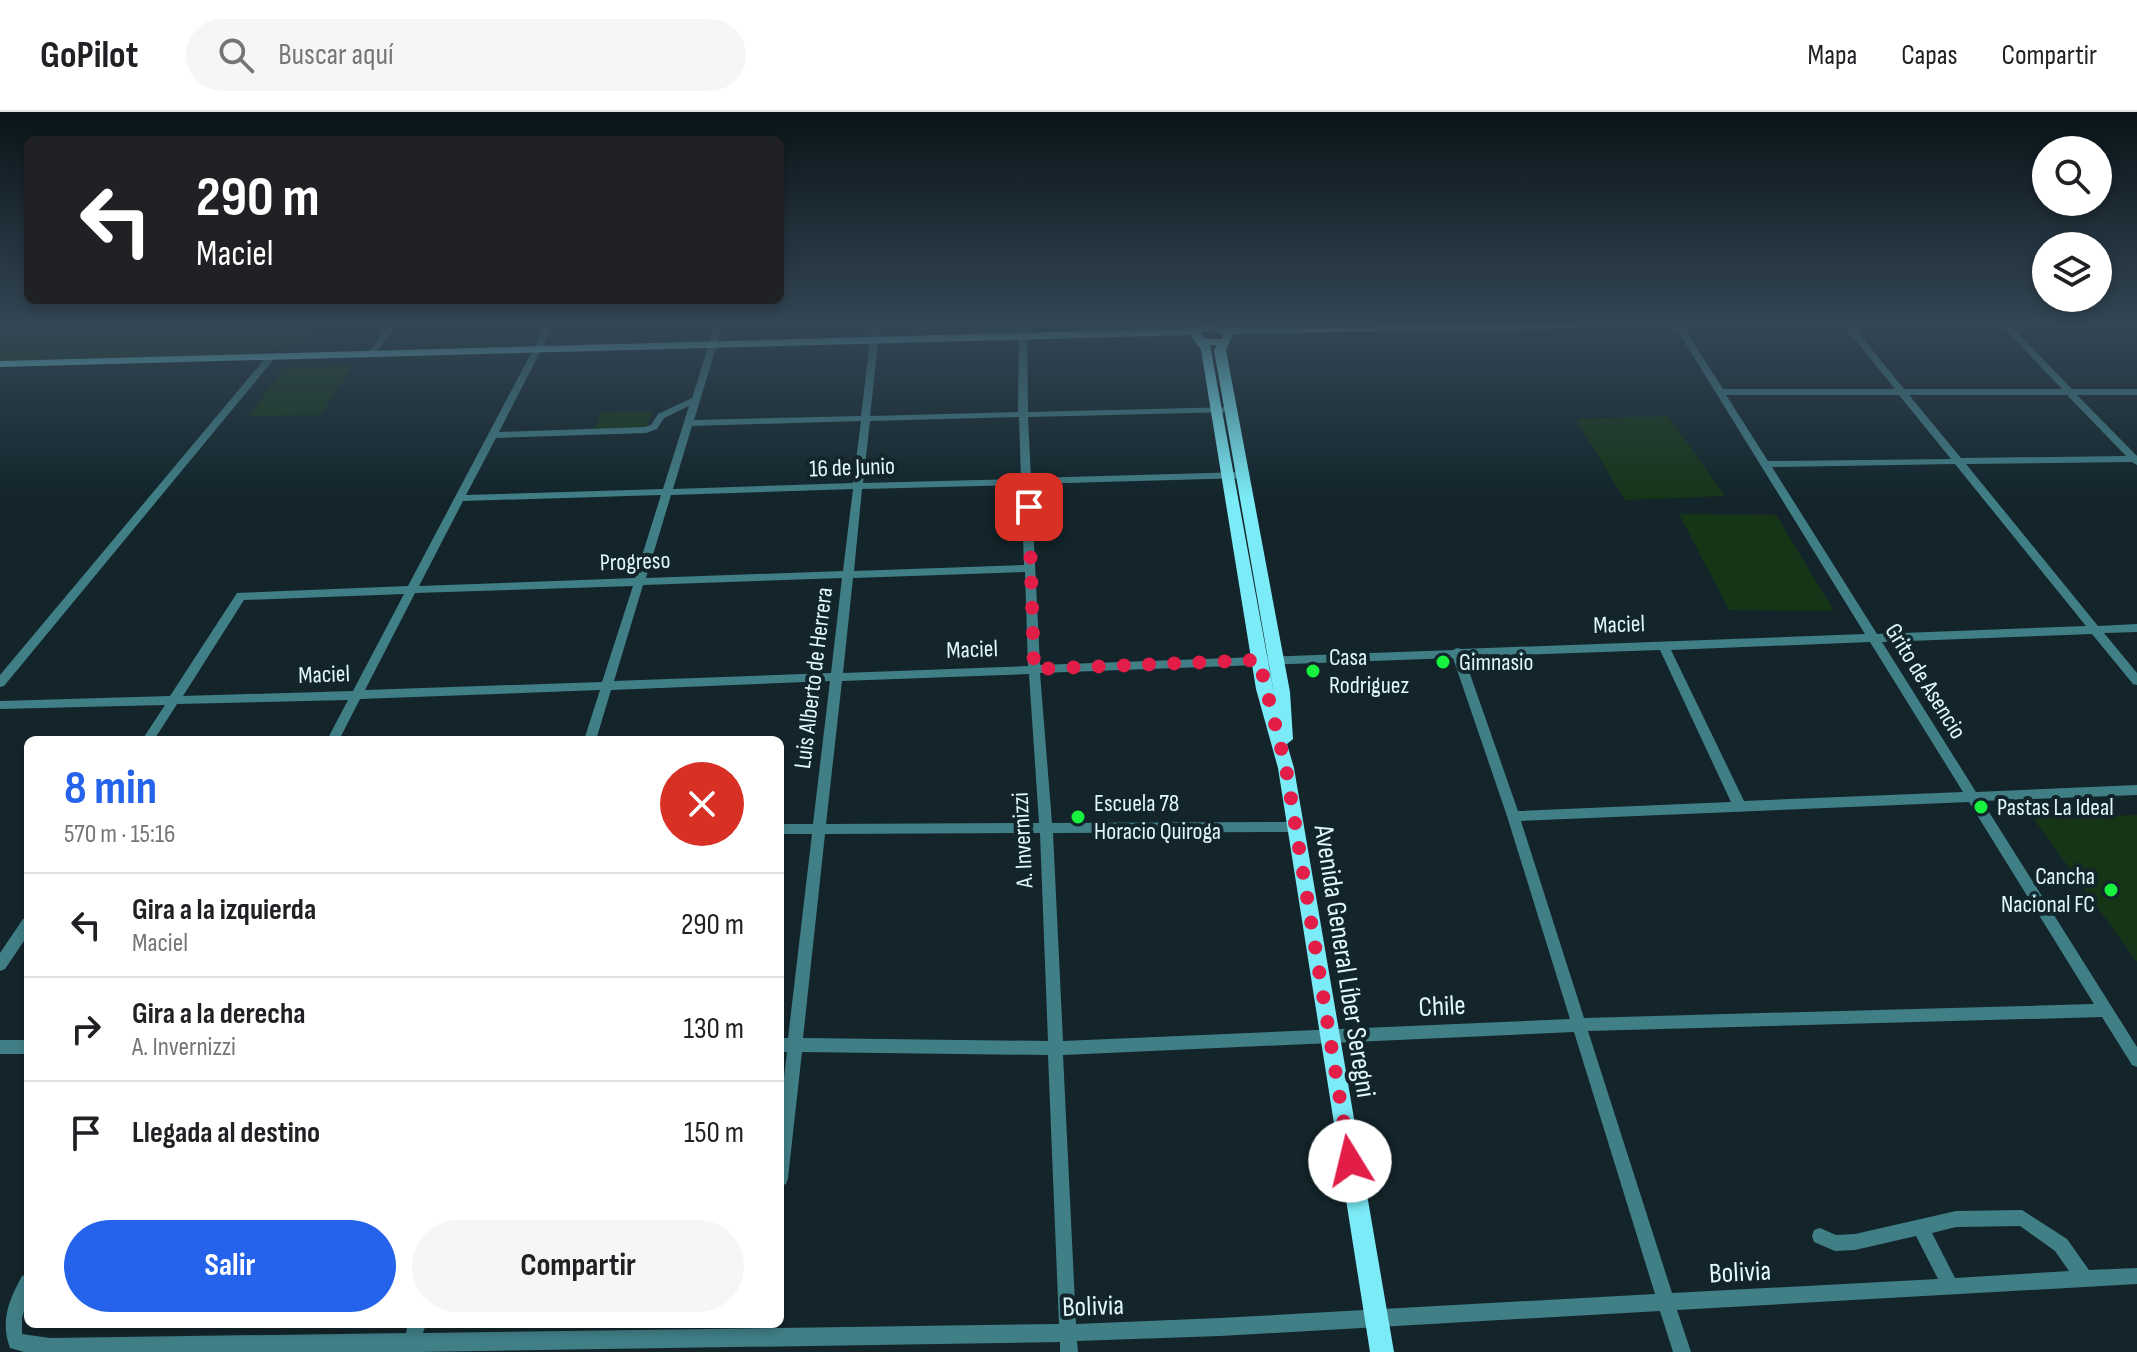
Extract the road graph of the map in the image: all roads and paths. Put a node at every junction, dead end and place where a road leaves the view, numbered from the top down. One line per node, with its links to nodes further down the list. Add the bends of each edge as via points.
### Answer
1 (249, 383): 44 (street)
2 (520, 383): 20 (street)
3 (700, 383): 15 (street)
4 (870, 383): 18 (street, Luis Alberto de Herrera)
5 (1023, 383): 17 (street, A. Invernizzi)
6 (1216, 383): 16 (street, Avenida General Líber Seregni)
7 (1223, 383): 16 (street, Avenida General Líber Seregni)
8 (1715, 383): 13 (street, Grito de Asencio)
9 (1894, 383): 11 (street)
10 (2061, 383): 12 (street)
11 (1901, 391): 12 (street); 13 (street); 22 (street)
12 (2069, 391): 14 (street); 21 (street)
13 (1721, 392): 23 (street, Grito de Asencio)
14 (2137, 392)
15 (694, 400): 19 (street); 20 (street, via 646,430)
16 (1225, 410): 17 (street); 24 (street, Avenida General Líber Seregni); 25 (street, Avenida General Líber Seregni)
17 (1023, 414): 18 (street); 26 (street, A. Invernizzi)
18 (867, 418): 19 (street); 27 (street, Luis Alberto de Herrera)
19 (688, 423): 28 (street)
20 (493, 435): 29 (street)
21 (2136, 460): 22 (street)
22 (1958, 461): 23 (street); 35 (street)
23 (1766, 464): 36 (street, Grito de Asencio)
24 (1244, 475): 25 (street, 16 de Junio); 39 (street, Avenida General Líber Seregni)
25 (1228, 476): 26 (street, 16 de Junio); 40 (street, Avenida General Líber Seregni)
26 (1028, 482): 27 (street, 16 de Junio); 30 (street, A. Invernizzi)
27 (859, 486): 28 (street, 16 de Junio); 31 (street, Luis Alberto de Herrera)
28 (667, 492): 29 (street, 16 de Junio); 32 (street)
29 (460, 498): 33 (street)
30 (1031, 568): 31 (street, Progreso); 41 (street, A. Invernizzi)
31 (849, 574): 32 (street, Progreso); 42 (street, Luis Alberto de Herrera)
32 (639, 581): 33 (street, Progreso); 45 (street)
33 (413, 589): 46 (street); 47 (street, Progreso, via 241,596)
34 (2137, 628): 35 (street, Maciel)
35 (2095, 630): 36 (street, Maciel); 43 (street)
36 (1874, 640): 37 (street, Maciel); 54 (street, Grito de Asencio)
37 (1663, 645): 38 (street, Maciel); 55 (street)
38 (1457, 652): 39 (street, Maciel); 56 (street)
39 (1277, 658): 40 (street, Maciel); 52 (street, Avenida General Líber Seregni)
40 (1259, 660): 41 (street, Maciel); 52 (street, Avenida General Líber Seregni)
41 (1034, 669): 42 (street, Maciel); 60 (street, A. Invernizzi)
42 (837, 676): 45 (street, Maciel); 59 (street, Luis Alberto de Herrera)
43 (2137, 681)
44 (0, 683)
45 (606, 685): 46 (street, Maciel); 51 (street)
46 (358, 695): 47 (street, Maciel); 50 (street)
47 (172, 702): 48 (street, Maciel); 49 (street)
48 (0, 705)
49 (151, 736)
50 (335, 736)
51 (591, 736)
52 (1286, 768): 57 (street, Avenida General Líber Seregni)
53 (2137, 790): 54 (street)
54 (1974, 797): 55 (street); 63 (street, Grito de Asencio)
55 (1740, 807): 56 (street)
56 (1513, 816): 64 (street)
57 (1295, 827): 60 (street); 65 (street, Avenida General Líber Seregni)
58 (784, 829): 59 (street)
59 (820, 829): 60 (street); 66 (street, Luis Alberto de Herrera)
60 (1046, 829): 69 (street, A. Invernizzi)
61 (24, 929): 62 (street)
62 (0, 965)
63 (2107, 1010): 64 (street, Chile); 70 (street, Grito de Asencio)
64 (1578, 1025): 65 (street, Chile); 78 (street)
65 (1330, 1037): 69 (street, Chile); 79 (street, Avenida General Líber Seregni)
66 (788, 1044): 69 (street, Chile); 71 (street, Luis Alberto de Herrera)
67 (0, 1047): 68 (street)
68 (24, 1047)
69 (1056, 1048): 82 (street, A. Invernizzi)
70 (2137, 1060)
71 (784, 1111)
72 (1920, 1227): 73 (street, via 1855,1242 1835,1243); 75 (street, via 1956,1219 2022,1218 2061,1245); 76 (street)
73 (1820, 1236)
74 (2137, 1276): 75 (street, Bolivia)
75 (2084, 1278): 76 (street, Bolivia)
76 (1950, 1285): 78 (street, Bolivia)
77 (24, 1289): 85 (street, Bolivia, via 10,1328 16,1342)
78 (1665, 1301): 79 (street, Bolivia); 88 (street)
79 (1376, 1317): 82 (street, Bolivia); 87 (street, Avenida General Líber Seregni)
80 (416, 1328): 84 (street)
81 (763, 1330): 82 (street, Bolivia); 83 (street, Bolivia)
82 (1068, 1333): 86 (street, A. Invernizzi)
83 (716, 1345): 84 (street, Bolivia)
84 (410, 1348): 85 (street, Bolivia)
85 (48, 1349)
86 (1069, 1352)
87 (1382, 1352)
88 (1682, 1352)

